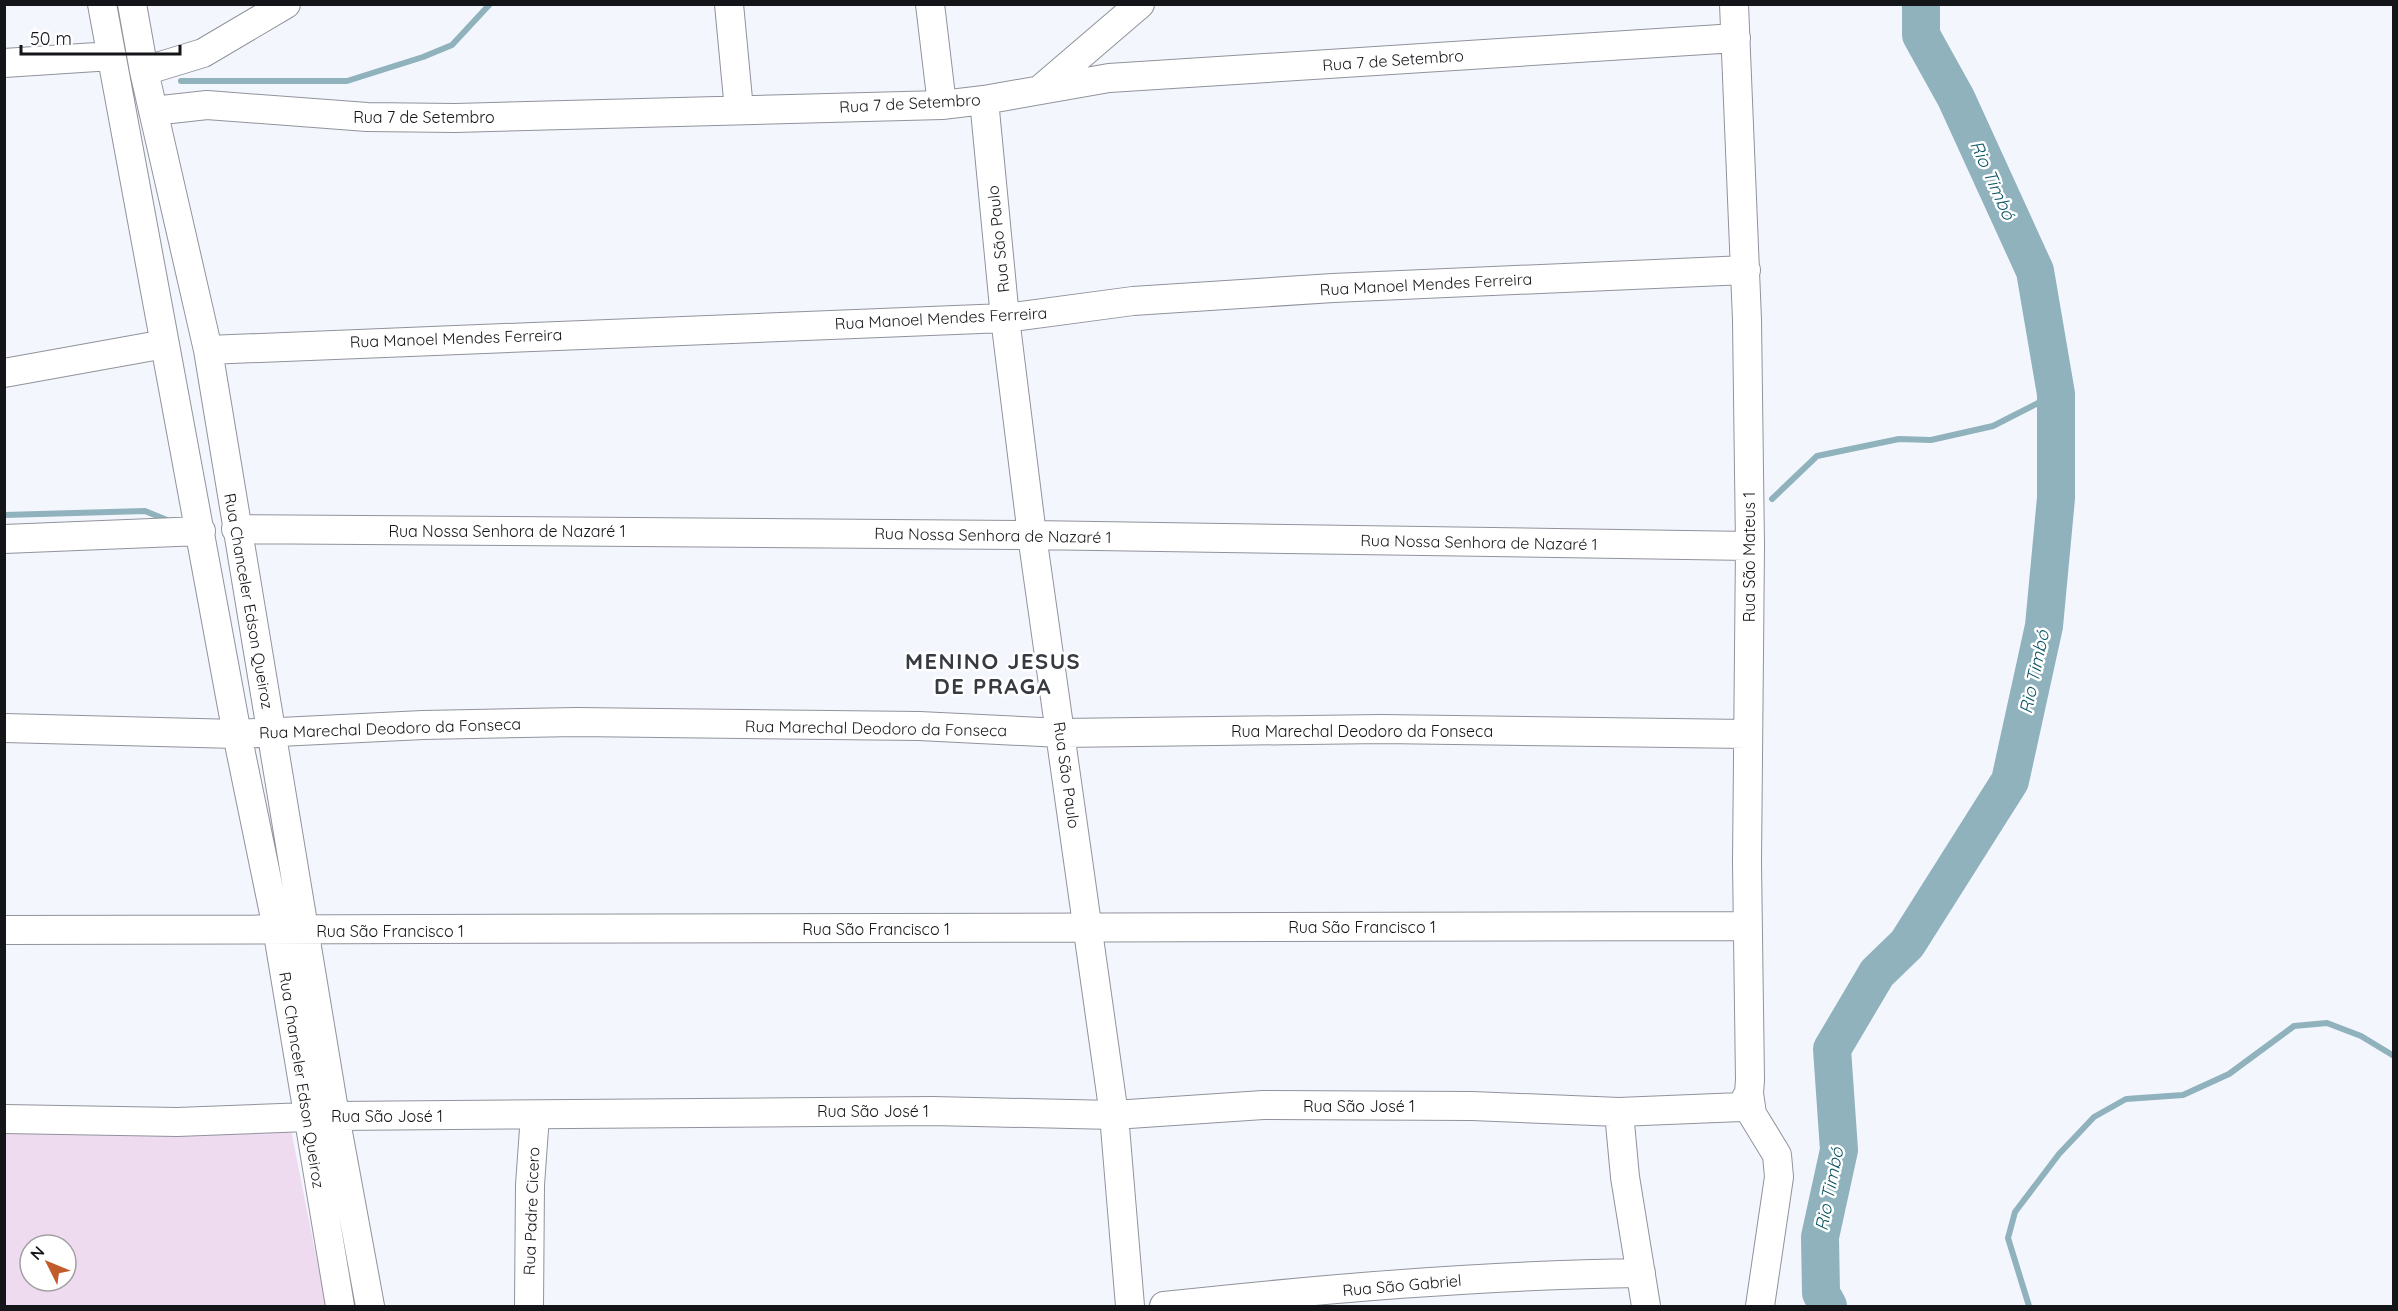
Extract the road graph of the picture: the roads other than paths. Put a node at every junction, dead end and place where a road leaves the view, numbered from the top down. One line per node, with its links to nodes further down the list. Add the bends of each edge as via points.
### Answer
1 (102, 4): 9 (street, Rua Chanceler Edson Queiroz)
2 (132, 4): 11 (street, Rua Chanceler Edson Queiroz)
3 (286, 4): 11 (street, via 203,53)
4 (729, 4): 15 (street)
5 (930, 4): 14 (street)
6 (1734, 4): 8 (street, Rua São Mateus 1)
7 (1132, 8): 12 (street)
8 (1736, 38): 12 (street, Rua 7 de Setembro, via 1109,78); 17 (street, Rua São Mateus 1)
9 (112, 56): 10 (street); 19 (street, Rua Chanceler Edson Queiroz)
10 (4, 63)
11 (144, 71): 16 (street, Rua Chanceler Edson Queiroz)
12 (1042, 88): 13 (street, Rua 7 de Setembro)
13 (984, 100): 14 (street, Rua 7 de Setembro); 18 (street, Rua São Paulo)
14 (942, 105): 15 (street, Rua 7 de Setembro)
15 (739, 110): 16 (street, Rua 7 de Setembro, via 455,118 367,117 207,105)
16 (153, 111): 20 (street, Rua Chanceler Edson Queiroz)
17 (1746, 270): 18 (street, Rua Manoel Mendes Ferreira, via 1333,288 1133,301); 26 (street, Rua São Mateus 1)
18 (1005, 318): 20 (street, Rua Manoel Mendes Ferreira); 24 (street, Rua São Paulo)
19 (165, 344): 21 (street); 23 (street, Rua Chanceler Edson Queiroz)
20 (208, 350): 22 (street, Rua Chanceler Edson Queiroz)
21 (4, 373)
22 (236, 529): 24 (street, Rua Nossa Senhora de Nazaré 1); 28 (street, Rua Chanceler Edson Queiroz)
23 (201, 531): 25 (street); 30 (street, Rua Chanceler Edson Queiroz)
24 (1032, 535): 26 (street, Rua Nossa Senhora de Nazaré 1); 29 (street, Rua São Paulo)
25 (4, 540)
26 (1750, 546): 31 (street, Rua São Mateus 1)
27 (4, 728): 30 (street, Rua Marechal Deodoro da Fonseca)
28 (273, 733): 29 (street, Rua Marechal Deodoro da Fonseca, via 577,722 919,726); 30 (street, Rua Marechal Deodoro da Fonseca); 36 (street, Rua Chanceler Edson Queiroz)
29 (1061, 733): 31 (street, Rua Marechal Deodoro da Fonseca, via 1382,729); 34 (street, Rua São Paulo)
30 (237, 734): 33 (street, Rua Chanceler Edson Queiroz)
31 (1747, 734): 32 (street, Rua São Mateus 1)
32 (1747, 926): 34 (street, Rua São Francisco 1); 37 (street, Rua São Mateus 1, via 1750,990)
33 (277, 928): 35 (street, Rua São Francisco 1); 36 (street, Rua São Francisco 1); 42 (street, Rua Chanceler Edson Queiroz)
34 (1090, 928): 36 (street, Rua São Francisco 1); 39 (street, Rua São Paulo)
35 (4, 930)
36 (304, 931): 41 (street, Rua Chanceler Edson Queiroz)
37 (1745, 1100): 38 (street, Rua São José 1); 51 (street, Rua São Mateus 1, via 1778,1155 1776,1207)
38 (1619, 1112): 39 (street, Rua São José 1, via 1472,1106 1263,1105); 44 (street)
39 (1114, 1114): 40 (street, Rua São José 1, via 921,1111); 48 (street, Rua São Paulo)
40 (535, 1115): 41 (street, Rua São José 1); 47 (street, Rua Padre Cicero)
41 (335, 1116): 42 (street, Rua São José 1); 46 (street, Rua Chanceler Edson Queiroz)
42 (307, 1117): 43 (street, Rua São José 1, via 177,1122); 45 (street, Rua Chanceler Edson Queiroz)
43 (4, 1119)
44 (1641, 1273): 49 (street, Rua São Gabriel, via 1553,1274); 50 (street)
45 (340, 1306)
46 (370, 1306)
47 (529, 1306)
48 (1130, 1306)
49 (1164, 1306)
50 (1646, 1306)
51 (1760, 1306)

